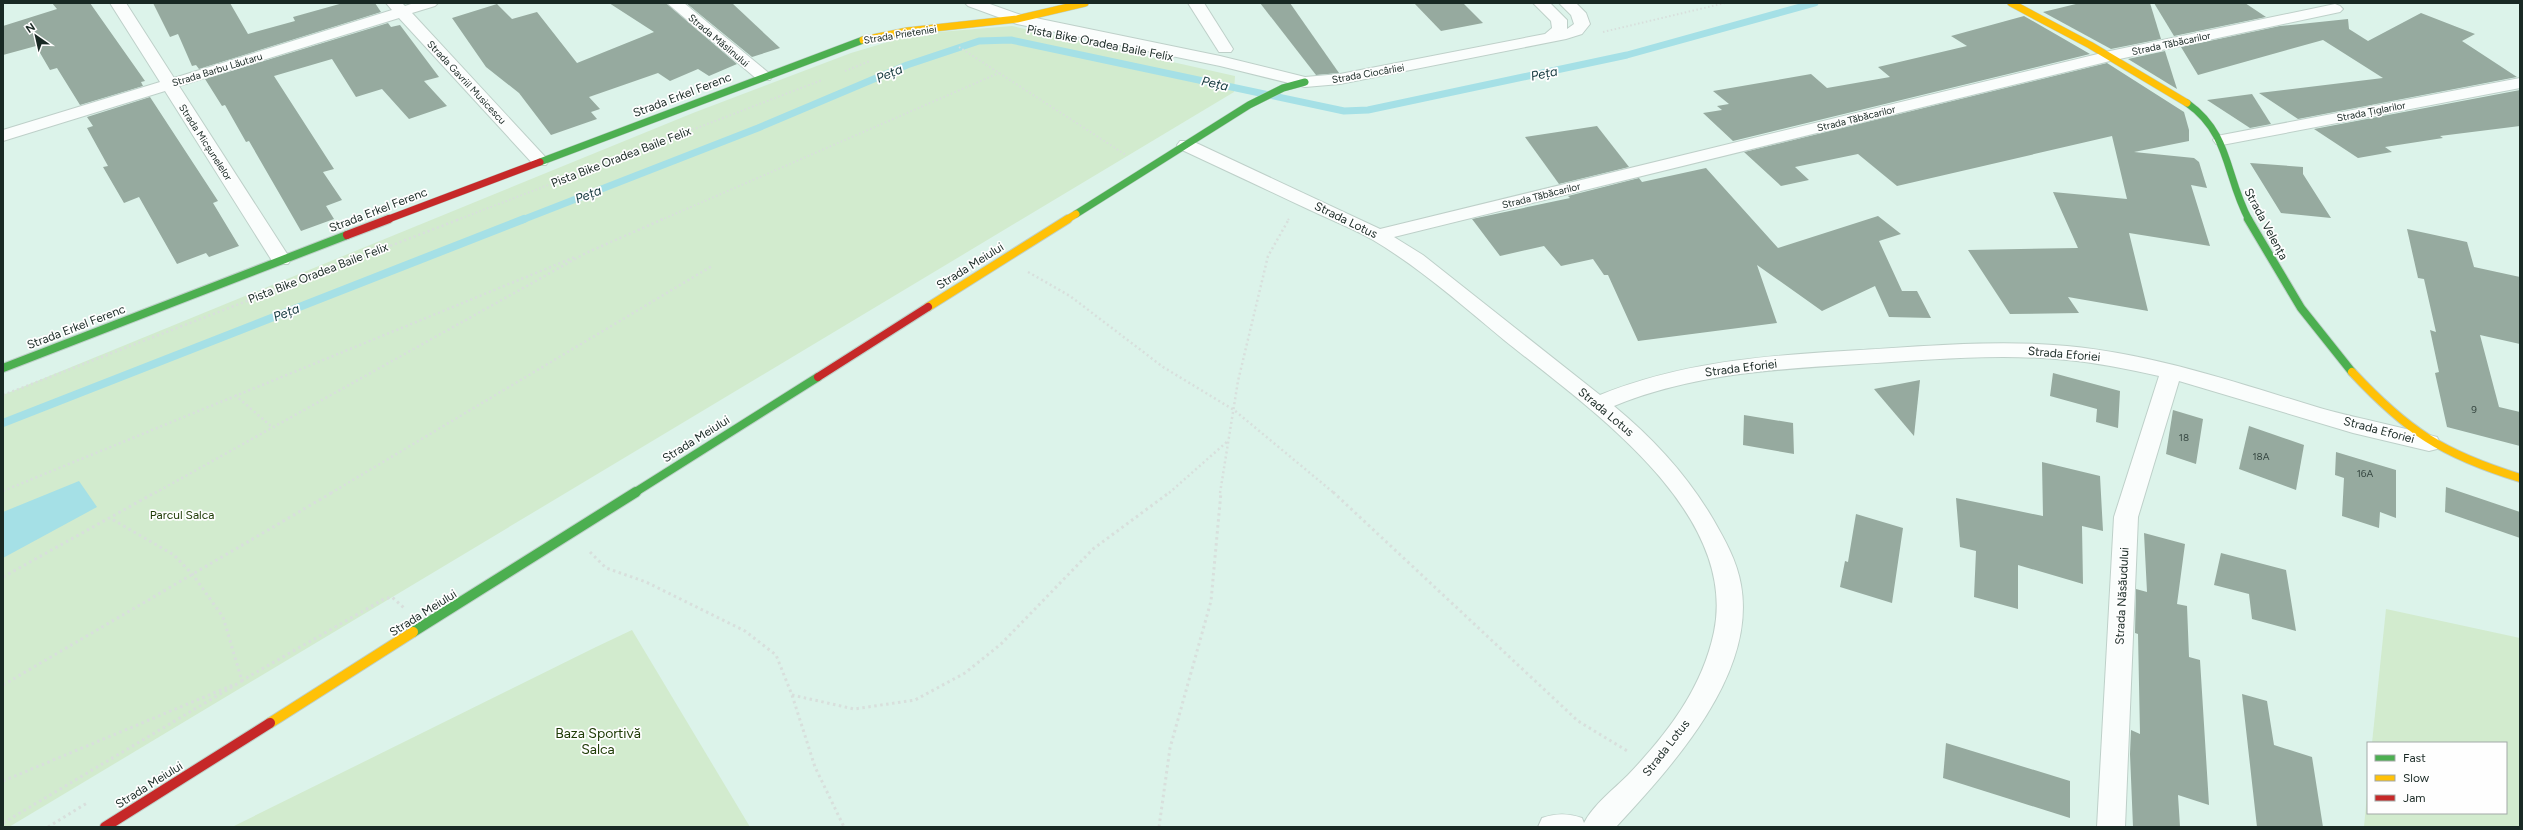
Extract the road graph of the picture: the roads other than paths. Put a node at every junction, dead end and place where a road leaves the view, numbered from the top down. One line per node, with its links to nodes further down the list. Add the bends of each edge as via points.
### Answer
1 (118, 3): 20 (street, Strada Micșunelelor)
2 (430, 3): 10 (street, Strada Barbu Lăutaru)
3 (675, 3): 17 (street, Strada Măslinului)
4 (972, 3): 12 (street)
5 (1085, 3): 12 (street, Strada Prieteniei)
6 (1196, 3): 15 (street)
7 (1541, 3): 14 (street, via 1559,20 1560,28)
8 (1566, 3): 14 (street, Strada Ciocârliei, via 1578,13 1581,27)
9 (2011, 3): 16 (street, Strada Velența)
10 (398, 7): 20 (street, Strada Barbu Lăutaru); 24 (street, Strada Gavriil Musicescu)
11 (2335, 9): 16 (street, Strada Tăbăcarilor)
12 (1017, 19): 13 (street, Strada Prieteniei); 17 (street, Strada Prieteniei, via 878,36)
13 (1092, 34): 18 (street, Strada Ciocârliei)
14 (1550, 37): 18 (street, Strada Ciocârliei, via 1340,80)
15 (1225, 49)
16 (2110, 56): 22 (street, Strada Velența, via 2196,109 2210,120); 25 (street, Strada Tăbăcarilor)
17 (764, 77): 24 (street, Strada Erkel Ferenc)
18 (1305, 82): 23 (street, Strada Meiului, via 1282,88 1249,105)
19 (2520, 83): 22 (street, Strada Țiglarilor)
20 (169, 84): 21 (street, Strada Barbu Lăutaru); 26 (street, Strada Micșunelelor)
21 (3, 136)
22 (2222, 140): 30 (street, Strada Velența, via 2234,191 2283,281 2333,349 2373,394 2394,416)
23 (1186, 146): 25 (street, Strada Lotus); 32 (street, Strada Meiului)
24 (540, 161): 26 (street, Strada Erkel Ferenc)
25 (1378, 235): 29 (street, Strada Lotus, via 1416,259)
26 (281, 260): 27 (street, Strada Erkel Ferenc)
27 (3, 368)
28 (2171, 371): 29 (street, Strada Eforiei, via 2102,357 2038,351 2002,349 1925,353 1787,362 1688,374 1652,383); 30 (street, Strada Eforiei); 36 (street, Strada Năsăudului, via 2126,517)
29 (1597, 404): 35 (street, Strada Lotus, via 1638,438 1663,463 1688,495 1724,564 1730,592 1729,617 1724,638 1704,696 1682,733 1654,767)
30 (2429, 443): 31 (street, Strada Eforiei)
31 (2520, 478)
32 (105, 827)
33 (1552, 827): 34 (street)
34 (1572, 827)
35 (1597, 827)
36 (2111, 827)

